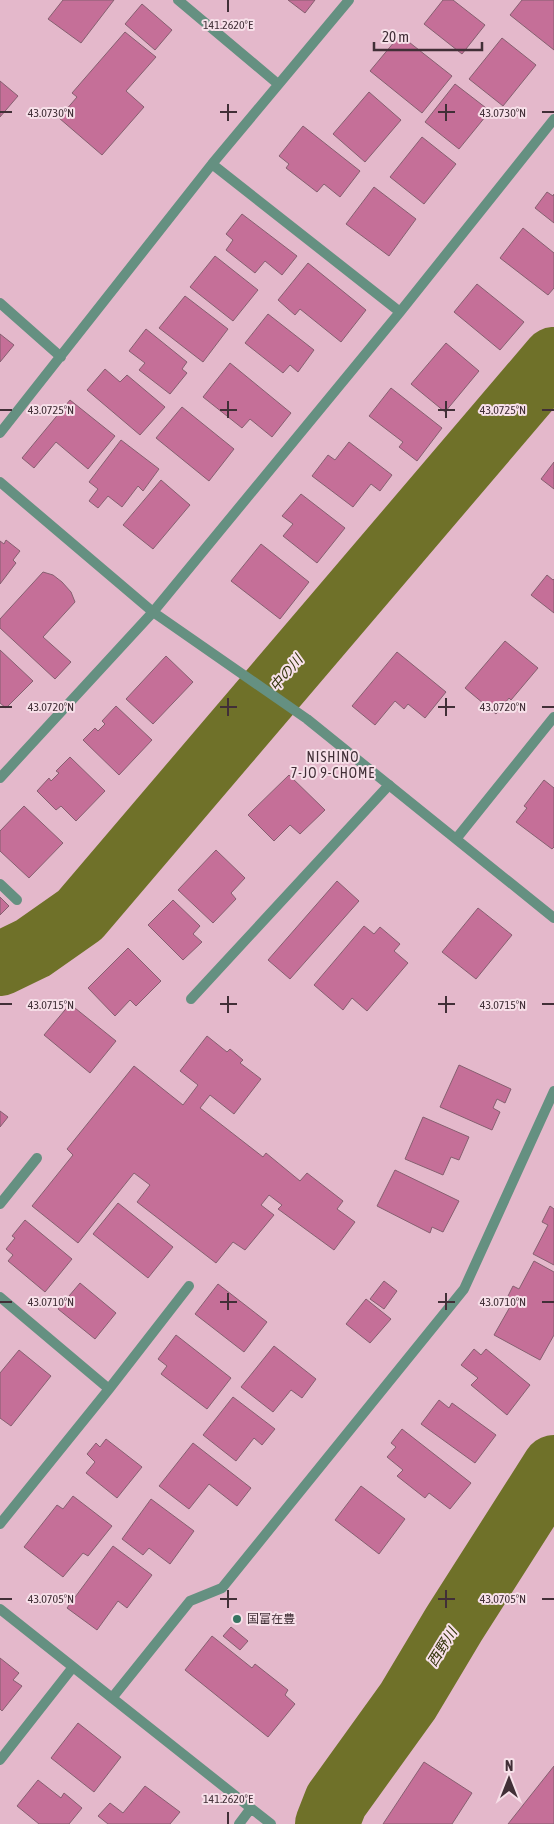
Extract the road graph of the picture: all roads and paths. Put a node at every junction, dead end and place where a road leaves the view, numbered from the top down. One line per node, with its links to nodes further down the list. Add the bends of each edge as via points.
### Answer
1 (178, 0): 3 (street)
2 (349, 0): 3 (street)
3 (278, 84): 5 (street)
4 (554, 119): 7 (street)
5 (212, 164): 7 (street); 8 (street)
6 (0, 302): 8 (street)
7 (400, 312): 11 (street)
8 (61, 357): 9 (street)
9 (0, 433)
10 (0, 482): 11 (street)
11 (153, 612): 13 (street); 14 (street, via 307,719)
12 (554, 717): 15 (street)
13 (0, 778)
14 (389, 785): 15 (street); 19 (street)
15 (456, 839): 18 (street)
16 (0, 884): 17 (street)
17 (16, 900)
18 (554, 918)
19 (191, 999)
20 (554, 1091): 29 (street, via 464,1288 222,1588 190,1601)
21 (37, 1158): 22 (street)
22 (0, 1204)
23 (189, 1286): 25 (street)
24 (0, 1297): 25 (street)
25 (109, 1389): 26 (street)
26 (0, 1524)
27 (0, 1609): 28 (street)
28 (73, 1667): 29 (street); 30 (street)
29 (112, 1698): 31 (street)
30 (0, 1760)
31 (252, 1808): 32 (street); 33 (street)
32 (239, 1824)
33 (271, 1824)

